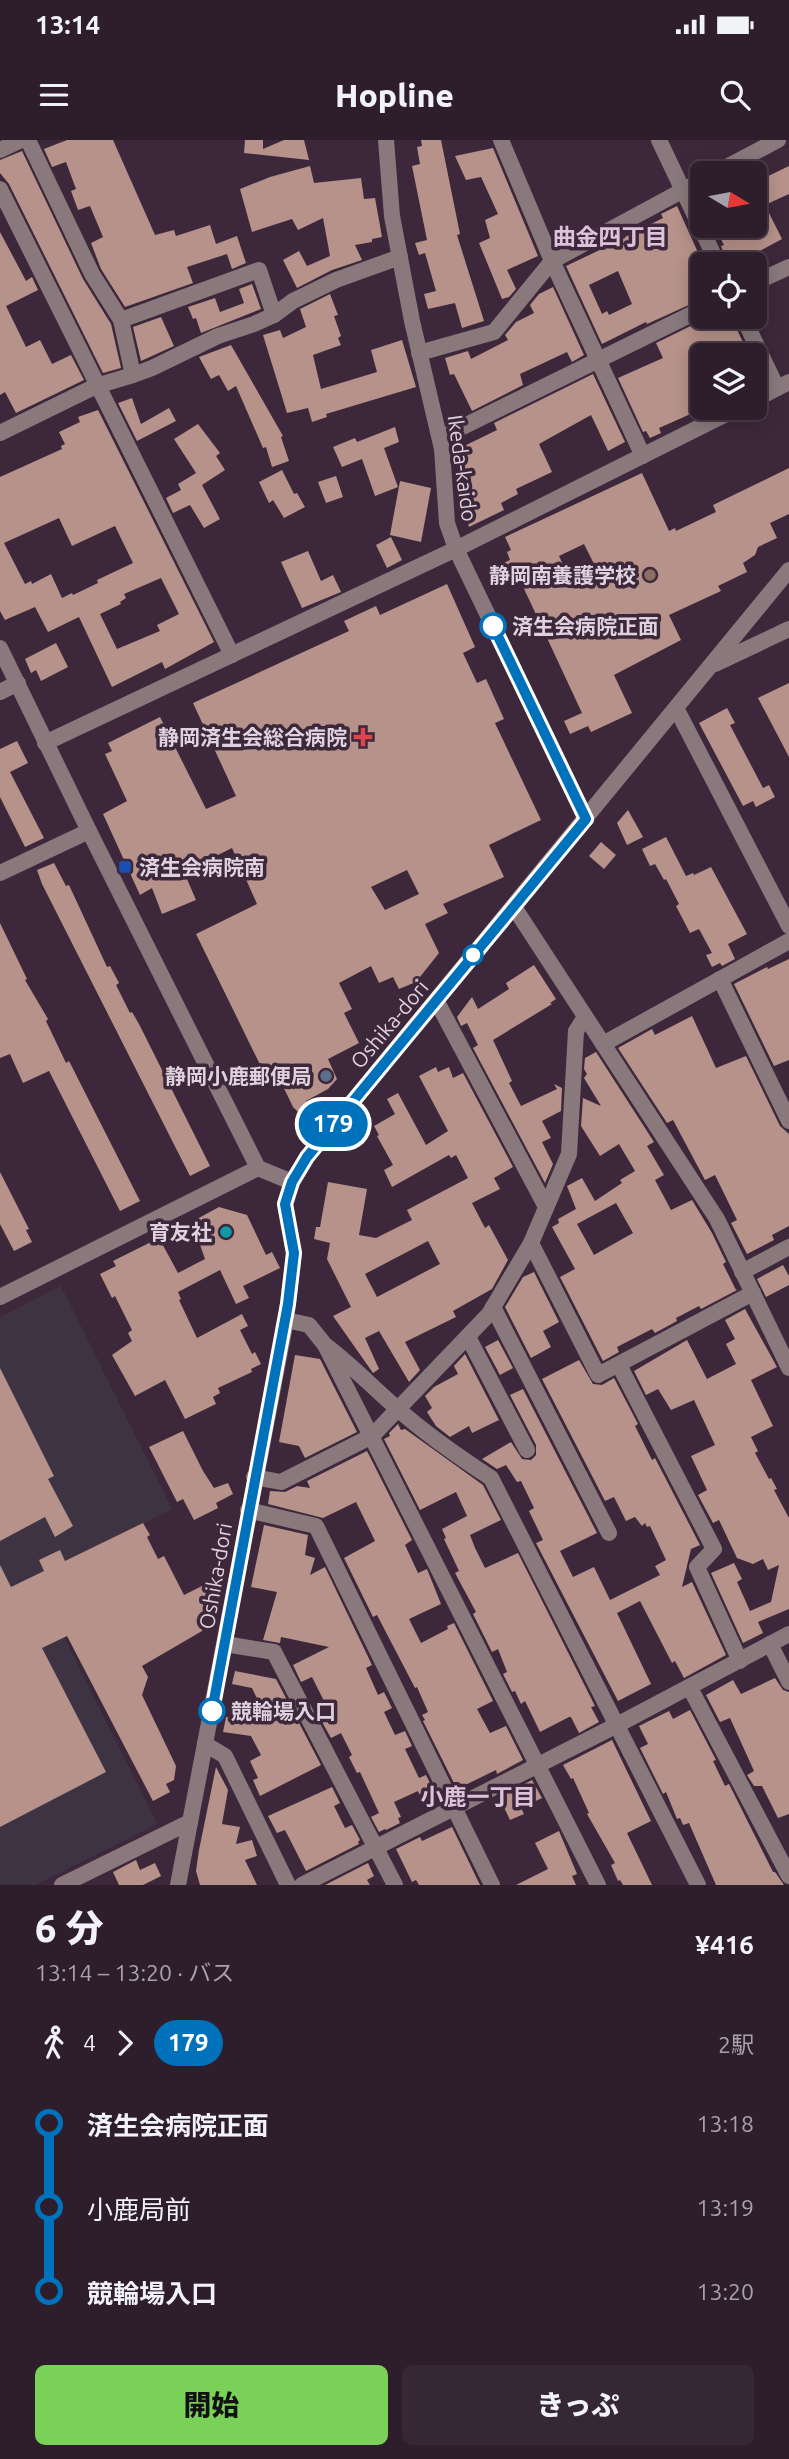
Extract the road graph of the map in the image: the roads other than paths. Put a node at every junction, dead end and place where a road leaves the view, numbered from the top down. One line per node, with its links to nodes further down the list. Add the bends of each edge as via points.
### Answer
1 (21, 140): 7 (street)
2 (28, 140): 19 (street, via 92,274)
3 (386, 140): 13 (street, Ikeda-kaido)
4 (501, 140): 14 (street)
5 (659, 140): 11 (street)
6 (778, 140): 8 (street)
7 (0, 150)
8 (738, 161)
9 (690, 187): 11 (street)
10 (0, 190): 25 (street)
11 (682, 191): 12 (street); 14 (street)
12 (712, 252)
13 (400, 257): 17 (street, via 336,280); 21 (street, Ikeda-kaido)
14 (552, 261): 21 (street, via 494,331); 22 (street)
15 (789, 267): 16 (street)
16 (767, 277)
17 (274, 315): 19 (street, via 258,270); 23 (street)
18 (690, 315): 22 (street)
19 (121, 320): 23 (street)
20 (750, 329): 24 (street)
21 (419, 353): 29 (street, Ikeda-kaido)
22 (598, 360): 29 (street); 30 (street)
23 (133, 375): 25 (street)
24 (783, 385): 26 (street)
25 (96, 386): 28 (street); 35 (street)
26 (767, 393)
27 (714, 420): 30 (street)
28 (0, 433)
29 (440, 438): 31 (street, Ikeda-kaido, via 447,523)
30 (643, 456): 31 (street)
31 (456, 549): 35 (street); 41 (street, Ikeda-kaido)
32 (789, 570): 36 (street, Oshika-dori)
33 (789, 629): 36 (street)
34 (0, 648): 37 (street)
35 (232, 656): 40 (street)
36 (710, 667): 39 (street, Oshika-dori)
37 (18, 683): 38 (street); 40 (street)
38 (0, 692)
39 (676, 708): 41 (street, Oshika-dori); 45 (street)
40 (45, 743): 42 (street)
41 (586, 819): 44 (street, Oshika-dori)
42 (89, 831): 43 (street); 52 (street)
43 (0, 873)
44 (514, 907): 48 (street, Oshika-dori); 49 (street)
45 (789, 926)
46 (789, 941): 47 (street)
47 (720, 979): 50 (street); 51 (street)
48 (436, 1000): 53 (street, Oshika-dori, via 307,1157); 54 (street)
49 (585, 1017): 50 (street); 54 (street, via 576,1031 569,1154)
50 (603, 1044): 57 (street, via 717,1219)
51 (789, 1121)
52 (258, 1168): 53 (street); 59 (street)
53 (292, 1182): 61 (street, Oshika-dori, via 285,1204 294,1253)
54 (545, 1205): 55 (street)
55 (531, 1243): 60 (street); 64 (street, via 598,1375)
56 (789, 1247): 57 (street)
57 (742, 1272): 58 (street)
58 (753, 1293): 64 (street); 65 (street)
59 (0, 1297)
60 (493, 1307): 62 (street); 71 (street)
61 (285, 1320): 63 (street, via 309,1325); 69 (street, Oshika-dori)
62 (468, 1338): 66 (street); 68 (street)
63 (325, 1345): 66 (street); 67 (street)
64 (619, 1366): 75 (street, via 714,1549 697,1567)
65 (789, 1368)
66 (398, 1410): 67 (street); 78 (street, via 491,1478)
67 (372, 1436): 69 (street, via 281,1482); 80 (street)
68 (527, 1450)
69 (254, 1477): 70 (street, Oshika-dori)
70 (248, 1510): 73 (street, Oshika-dori); 81 (street, via 316,1526)
71 (609, 1533)
72 (789, 1634): 74 (street)
73 (225, 1644): 79 (street, Oshika-dori); 83 (street, via 274,1652)
74 (770, 1644): 75 (street); 76 (street)
75 (740, 1661): 77 (street)
76 (789, 1682)
77 (690, 1688): 78 (street); 84 (street)
78 (617, 1726): 80 (street); 92 (street)
79 (205, 1744): 82 (street, Oshika-dori); 87 (street, via 225,1756)
80 (538, 1765): 81 (street); 91 (street)
81 (453, 1808): 83 (street); 90 (street)
82 (190, 1822): 85 (street); 86 (street, Oshika-dori)
83 (375, 1847): 88 (street); 89 (street)
84 (789, 1876)
85 (62, 1885)
86 (178, 1885)
87 (288, 1885)
88 (302, 1885)
89 (395, 1885)
90 (492, 1885)
91 (598, 1885)
92 (698, 1885)

